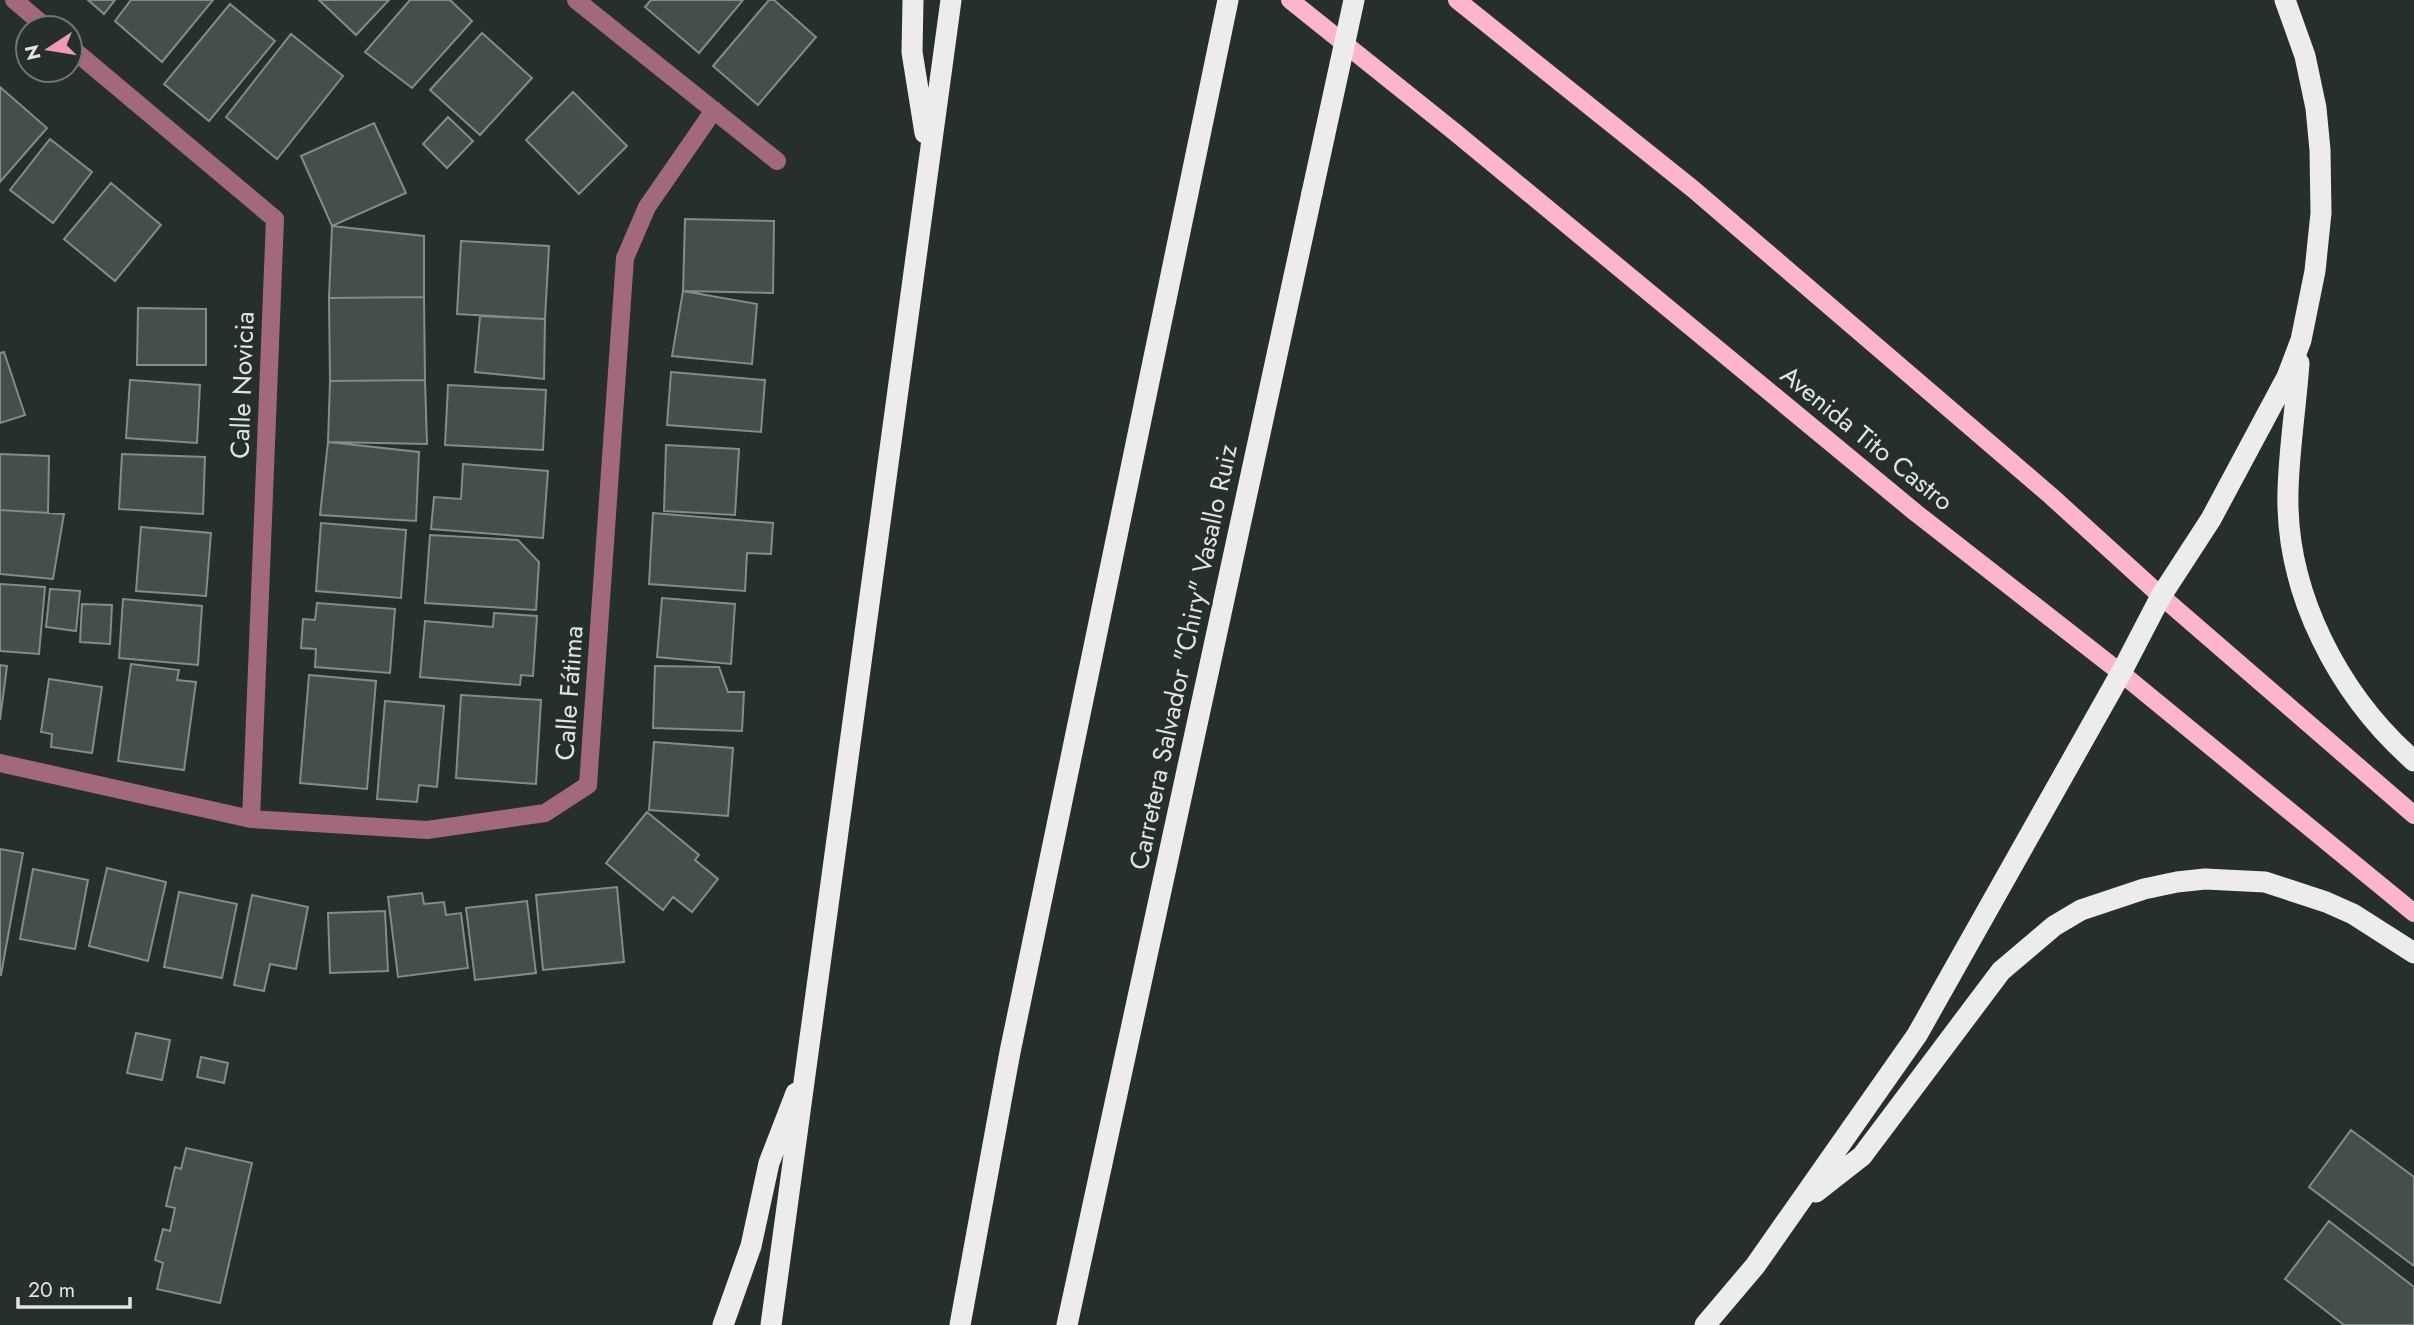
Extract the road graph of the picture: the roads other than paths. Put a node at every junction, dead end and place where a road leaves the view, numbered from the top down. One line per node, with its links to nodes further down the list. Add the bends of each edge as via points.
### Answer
1 (14, 0): 10 (street)
2 (576, 0): 12 (street)
3 (913, 0): 13 (highway, via 912,52)
4 (951, 0): 13 (highway)
5 (1228, 0): 28 (highway, via 1010,1052)
6 (1290, 0): 17 (main road, Avenida Tito Castro, via 1916,513)
7 (1354, 0): 29 (highway, Carretera Salvador "Chiry" Vasallo Ruiz, bridge)
8 (1457, 0): 16 (main road, via 1693,189)
9 (2285, 0): 15 (highway, via 2305,56 2320,150 2321,213)
10 (30, 14)
11 (84, 59): 21 (street, Calle Novicia, via 275,219)
12 (714, 110): 14 (street); 21 (street, Calle Fátima, via 647,207 625,258 588,785 545,814 427,830)
13 (928, 157): 24 (highway)
14 (778, 161)
15 (2301, 340): 16 (highway, via 2287,377 2211,519); 18 (highway, via 2288,492 2298,570 2328,652 2383,732)
16 (2161, 596): 17 (highway); 20 (main road)
17 (2121, 673): 22 (main road, Avenida Tito Castro); 25 (highway, via 1917,1035)
18 (2414, 761)
19 (0, 763): 21 (street, Calle Fátima)
20 (2414, 815)
21 (251, 819)
22 (2414, 913)
23 (2414, 953): 25 (highway, via 2353,914 2265,882 2205,878 2177,882 2081,910 2044,933 2001,971 1862,1156)
24 (809, 1058): 26 (highway, via 769,1163 751,1246); 27 (highway)
25 (1798, 1207): 30 (highway)
26 (723, 1325)
27 (771, 1325)
28 (960, 1325)
29 (1067, 1325)
30 (1705, 1325)

